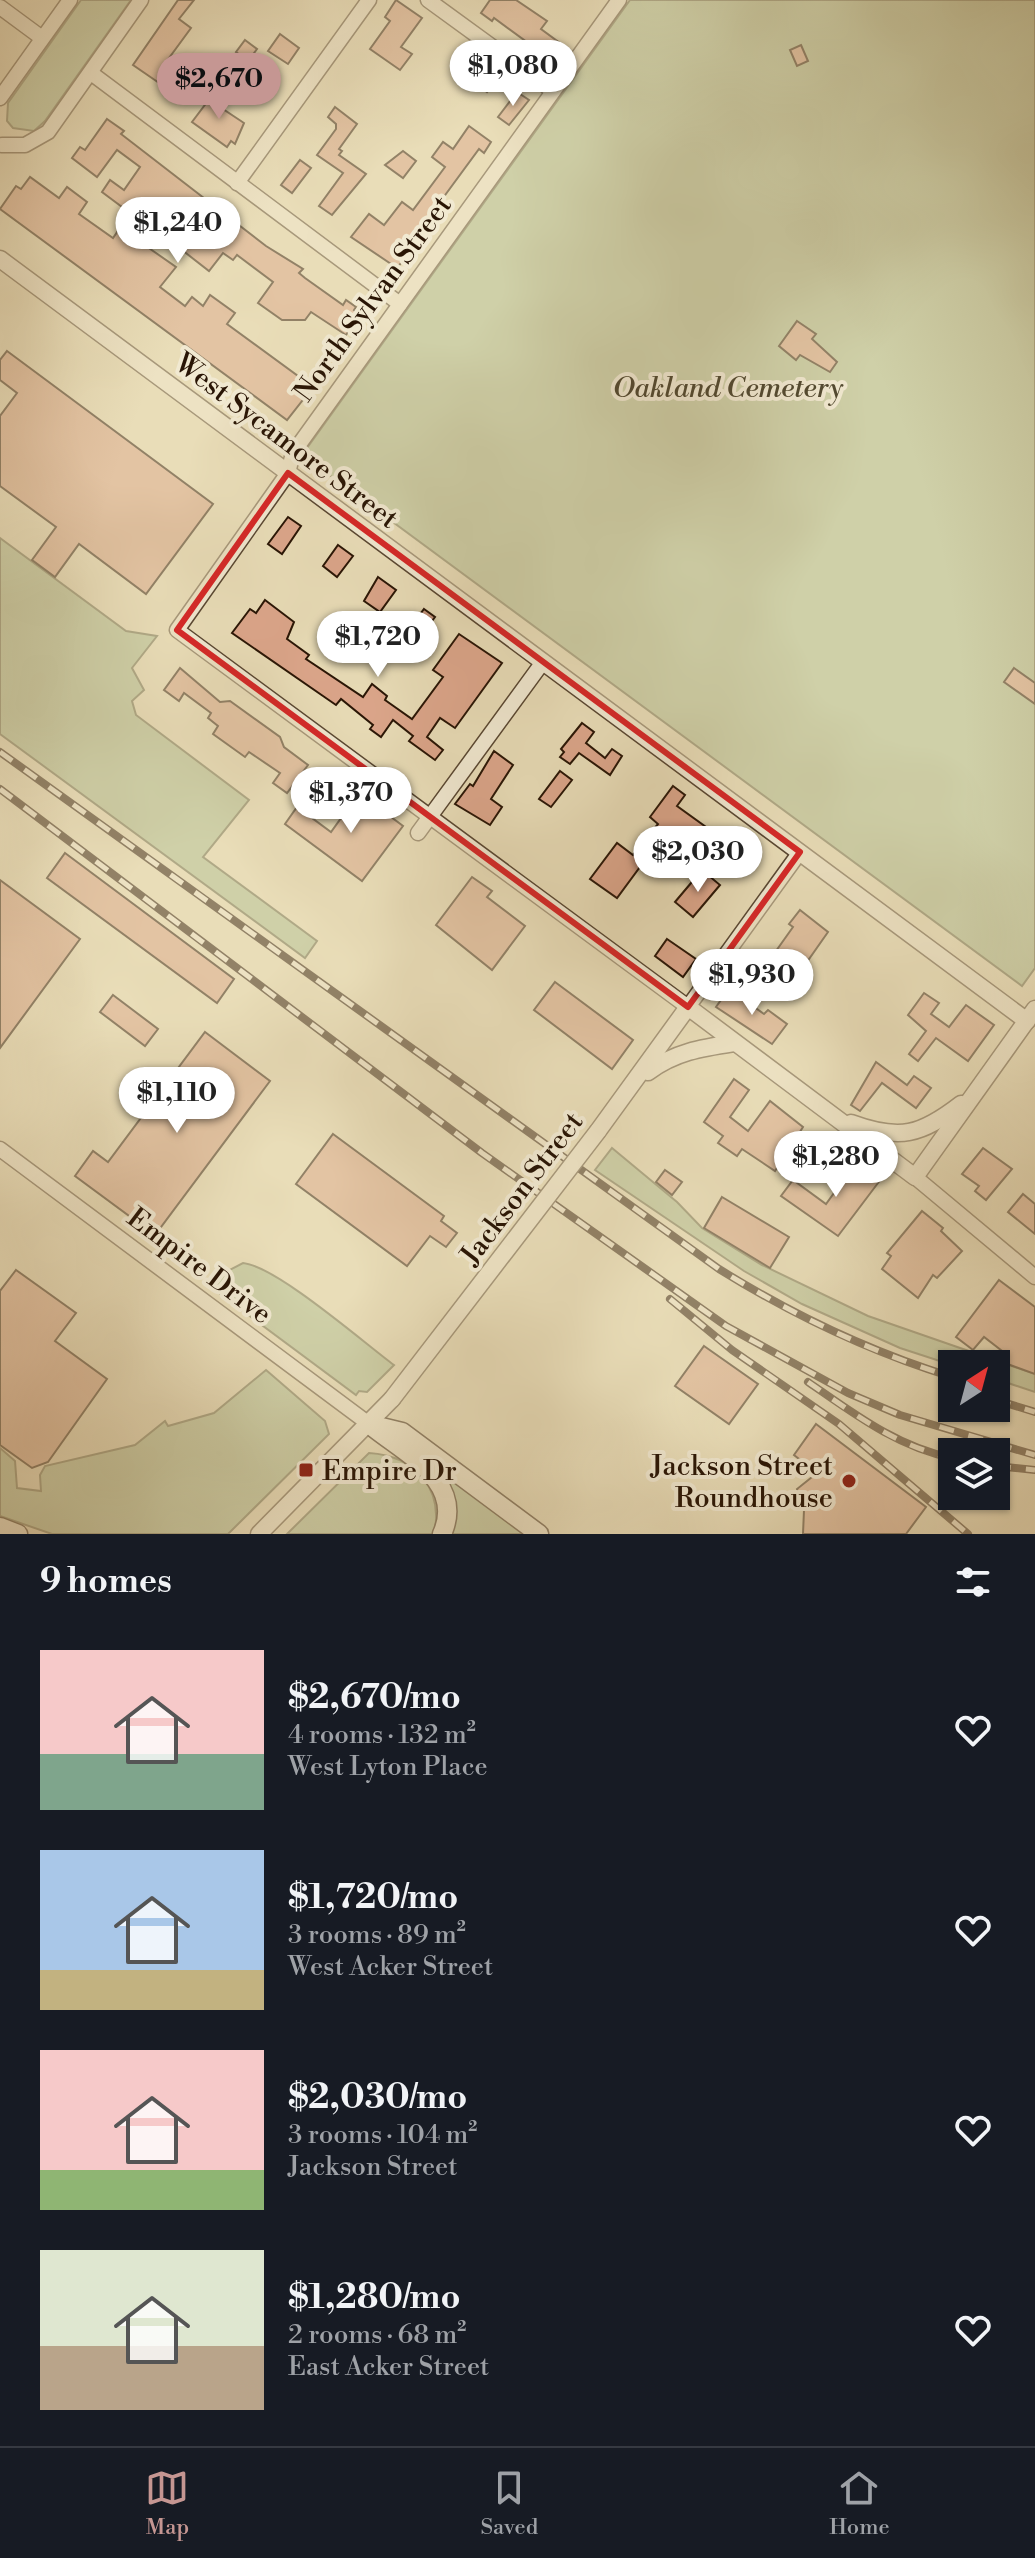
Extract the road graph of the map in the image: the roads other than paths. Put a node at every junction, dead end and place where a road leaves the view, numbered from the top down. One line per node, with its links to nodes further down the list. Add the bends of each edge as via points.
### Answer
1 (70, 0): 7 (street)
2 (141, 0): 8 (street)
3 (369, 0): 12 (street)
4 (428, 0): 9 (street)
5 (619, 0): 9 (street, North Sylvan Street)
6 (0, 7): 7 (street)
7 (42, 38): 10 (street)
8 (91, 73): 11 (street, via 48,132 25,145); 12 (street)
9 (553, 91): 14 (street, North Sylvan Street)
10 (0, 98)
11 (1, 142)
12 (237, 183): 14 (street)
13 (0, 259): 15 (street, West Sycamore Street)
14 (400, 304): 15 (street, North Sylvan Street, via 293,453)
15 (288, 473): 16 (street, West Sycamore Street); 17 (street, North Sylvan Street, via 177,630)
16 (543, 662): 17 (street); 19 (street, West Sycamore Street)
17 (430, 815): 18 (street); 20 (street)
18 (418, 833)
19 (800, 852): 20 (street, Jackson Street); 21 (street, West Sycamore Street)
20 (688, 1007): 22 (street); 23 (street, Jackson Street)
21 (1031, 1015): 24 (street)
22 (734, 1043): 23 (street, via 666,1059); 25 (street)
23 (633, 1083): 29 (street, Jackson Street, bridge)
24 (975, 1093): 25 (street, via 927,1129 900,1135); 27 (street)
25 (834, 1118): 27 (street)
26 (0, 1149): 29 (street, Empire Drive)
27 (915, 1177): 28 (street)
28 (1035, 1277)
29 (369, 1424): 32 (street, Jackson Street); 33 (main road, via 438,1479 448,1509); 34 (main road, via 402,1432)
30 (0, 1527): 31 (main road)
31 (18, 1534)
32 (259, 1534)
33 (442, 1534)
34 (539, 1534)

